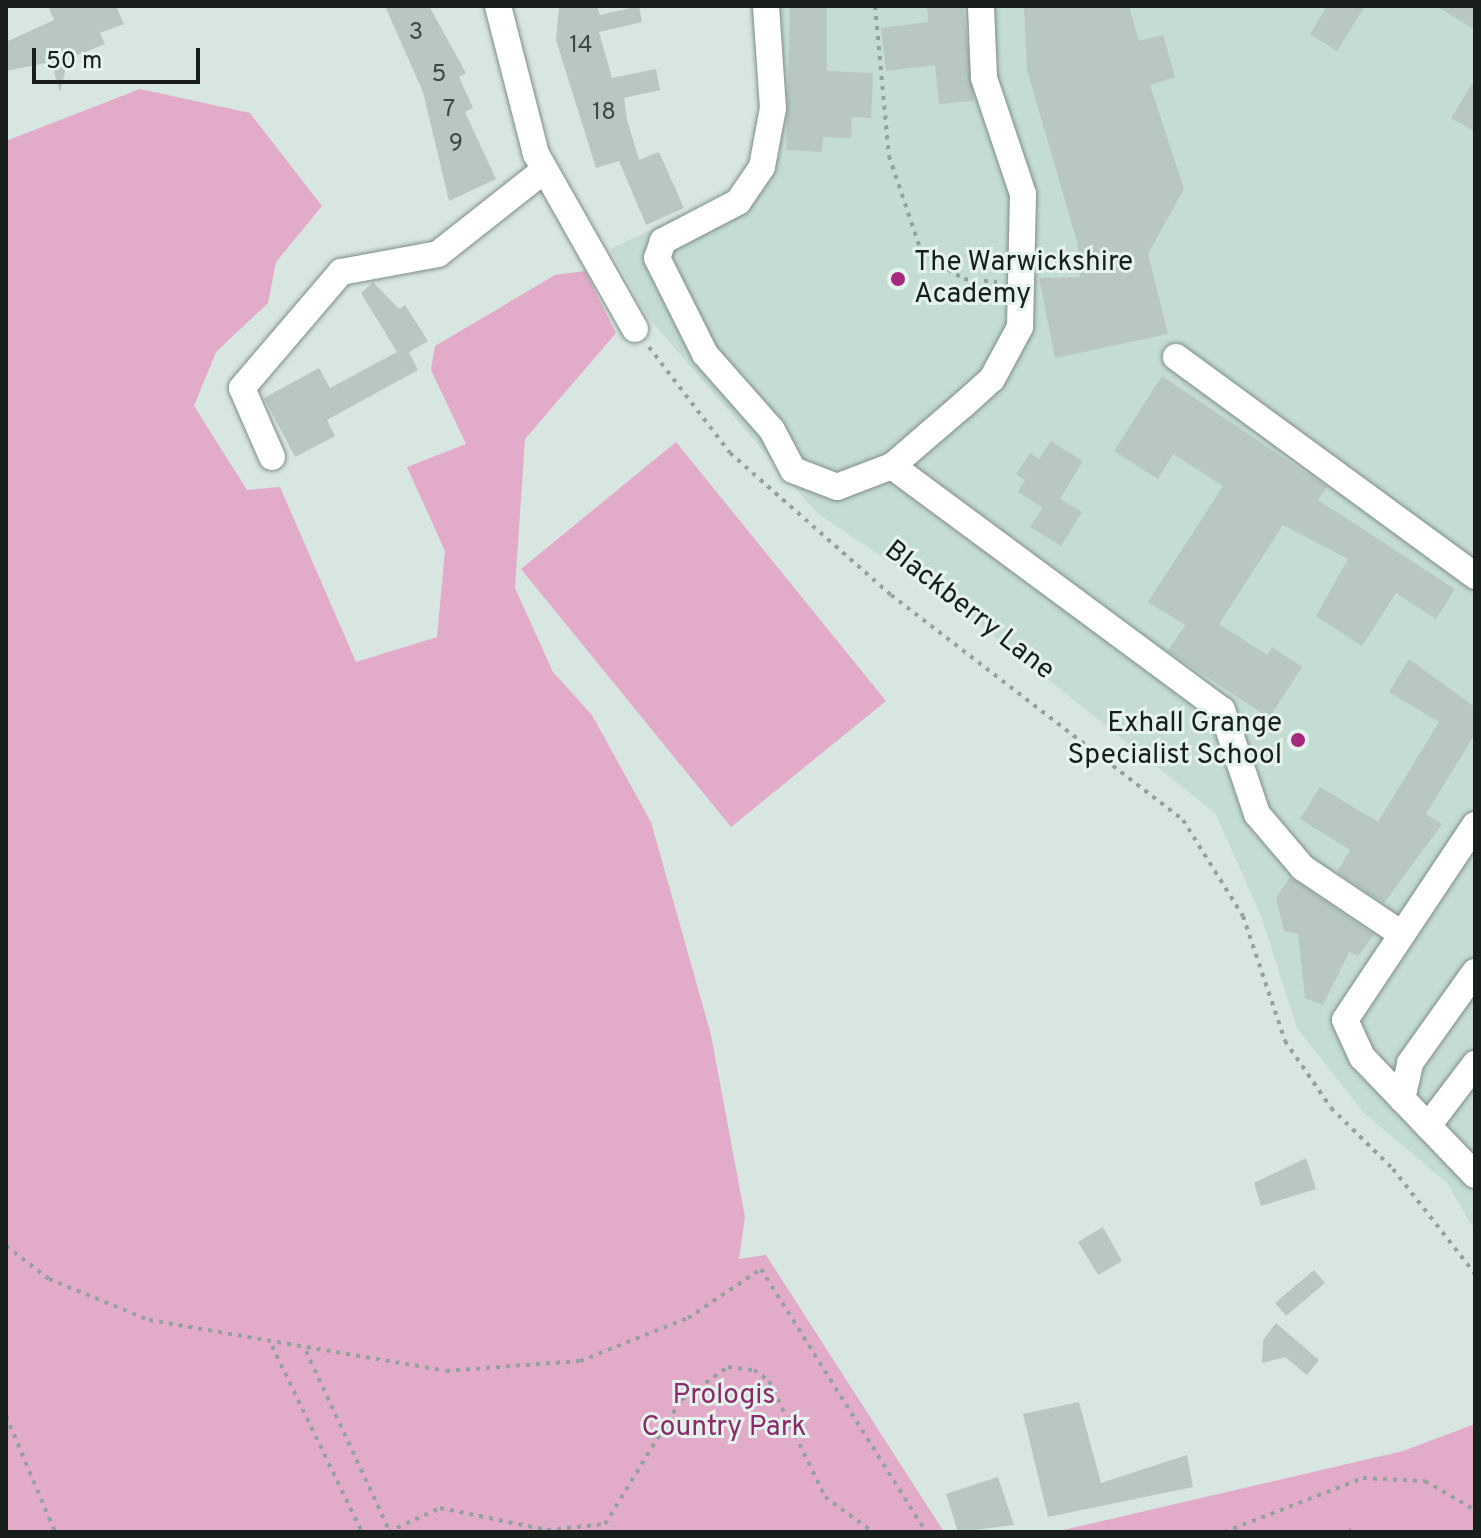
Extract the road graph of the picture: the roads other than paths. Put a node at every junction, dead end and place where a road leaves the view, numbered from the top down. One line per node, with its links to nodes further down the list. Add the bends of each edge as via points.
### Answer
1 (498, 6): 4 (street)
2 (766, 6): 8 (street, via 773,108 762,167 738,202 663,241 657,258 705,354 772,430 793,470 837,487)
3 (981, 6): 8 (street, via 984,78 1023,194 1020,327 1001,367)
4 (543, 171): 5 (street); 7 (street, via 438,254 341,272 242,388)
5 (635, 329)
6 (1176, 357): 9 (street)
7 (272, 457)
8 (892, 466): 11 (street, via 1222,710 1257,814 1303,868)
9 (1475, 576)
10 (1475, 825): 11 (street)
11 (1400, 933): 14 (street, via 1345,1020 1362,1057)
12 (1475, 972): 14 (street, via 1410,1063)
13 (1475, 1064): 15 (street)
14 (1402, 1099): 15 (street)
15 (1428, 1126): 16 (street)
16 (1473, 1169)

